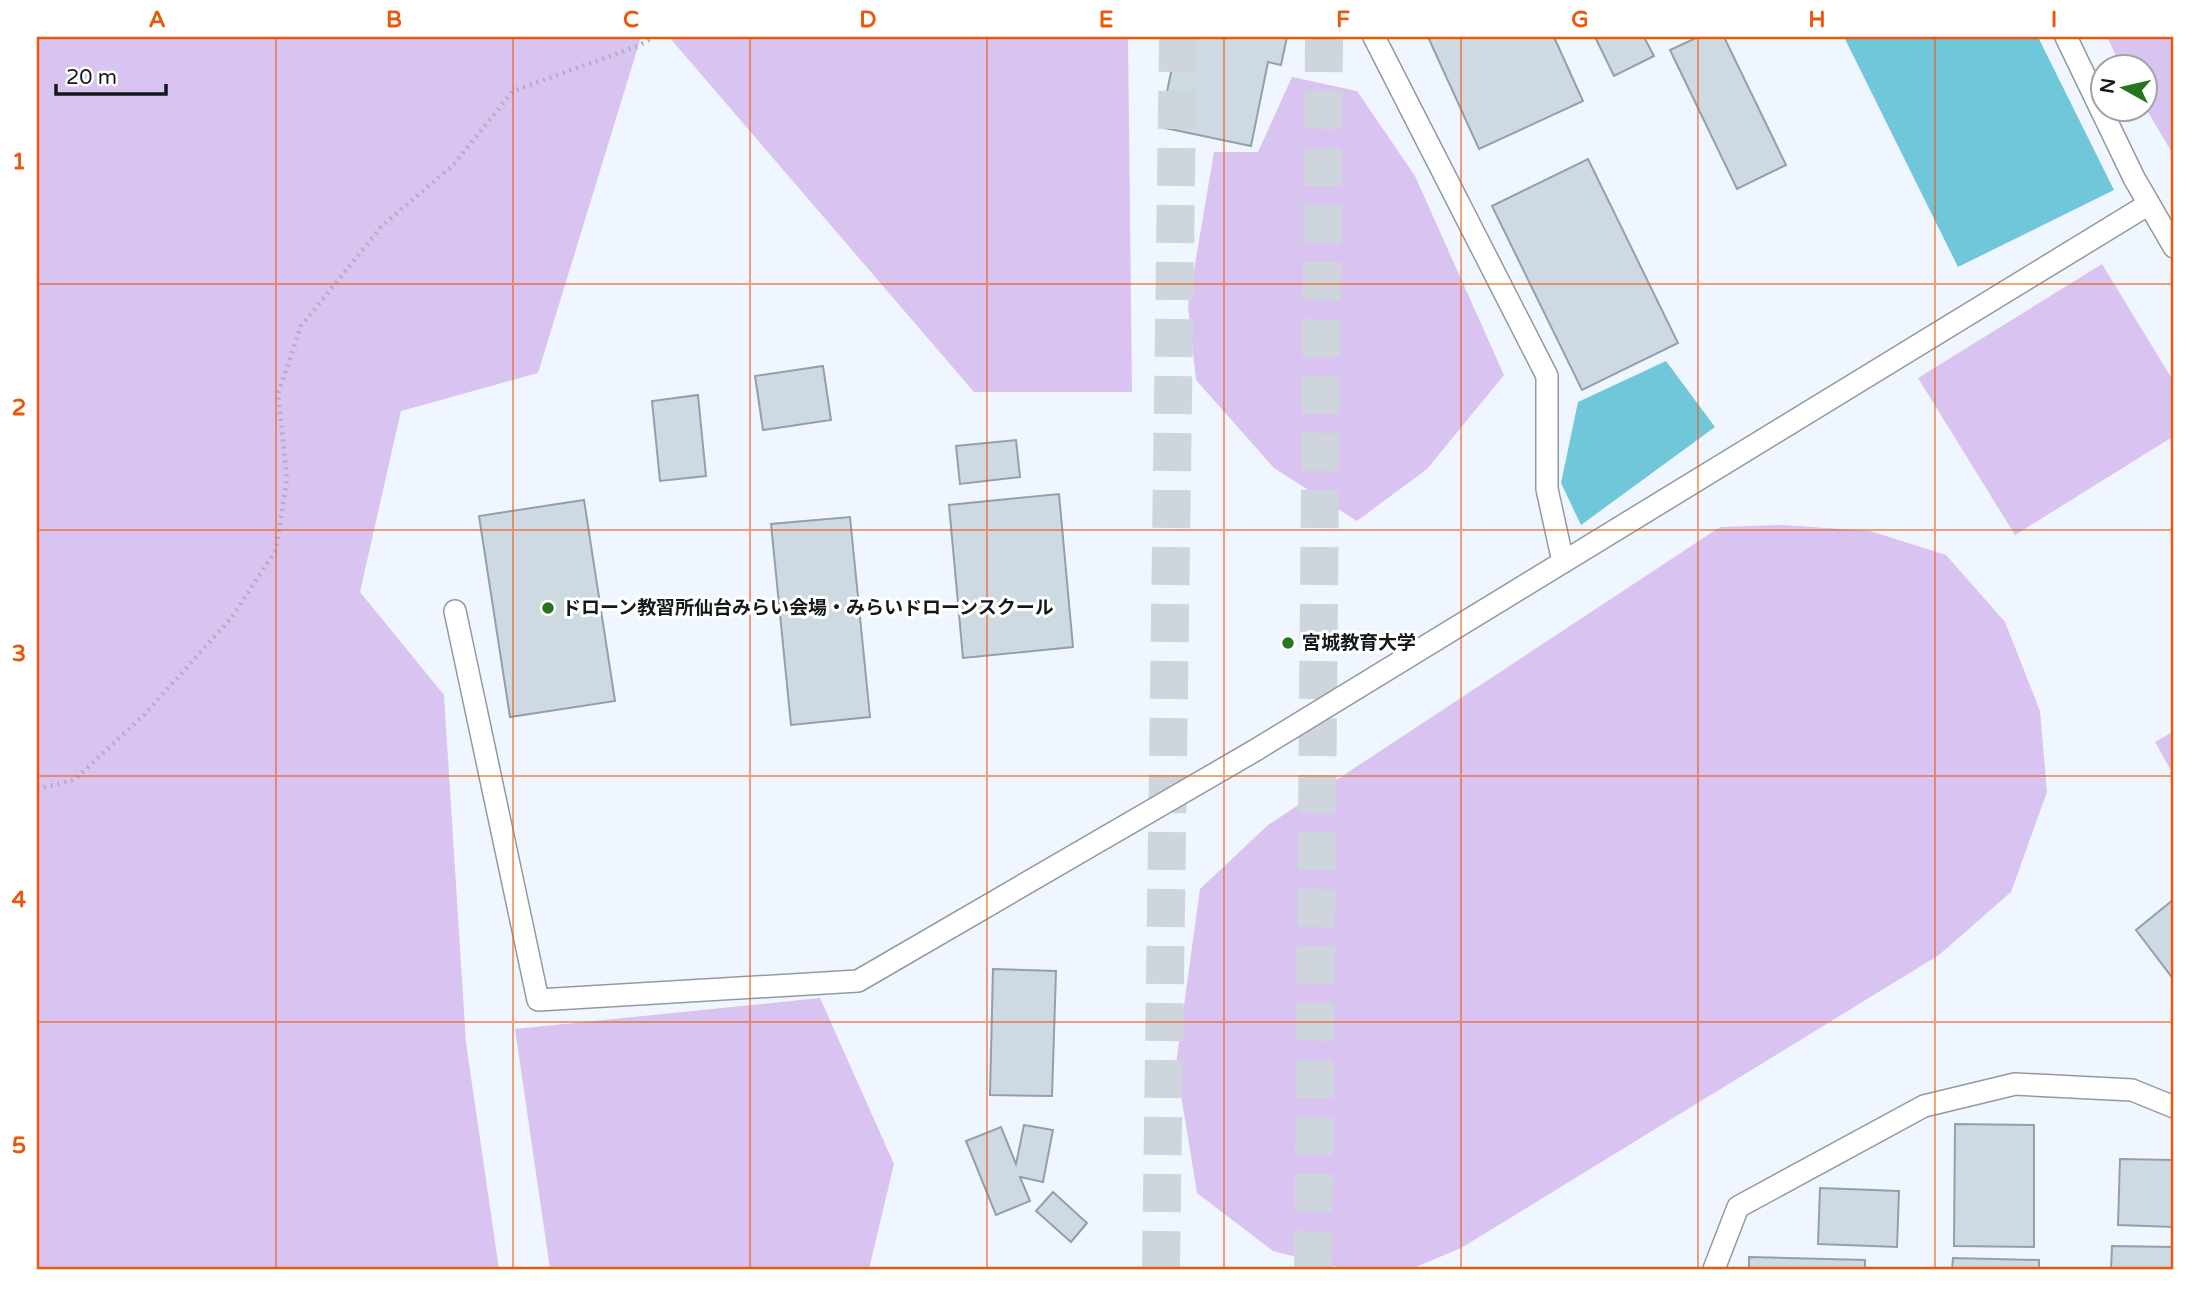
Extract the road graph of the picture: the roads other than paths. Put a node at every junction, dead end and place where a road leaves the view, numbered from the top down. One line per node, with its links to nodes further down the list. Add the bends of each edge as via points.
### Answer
1 (1374, 37): 5 (lane, via 1547,376 1547,489)
2 (2066, 37): 3 (lane)
3 (2149, 204): 4 (lane); 5 (lane)
4 (2174, 247)
5 (1563, 562): 6 (lane, via 1254,751 858,981 538,1000)
6 (455, 611)
7 (2174, 1107): 8 (lane, via 2132,1090 2015,1084 1924,1106 1738,1207)
8 (1714, 1269)

